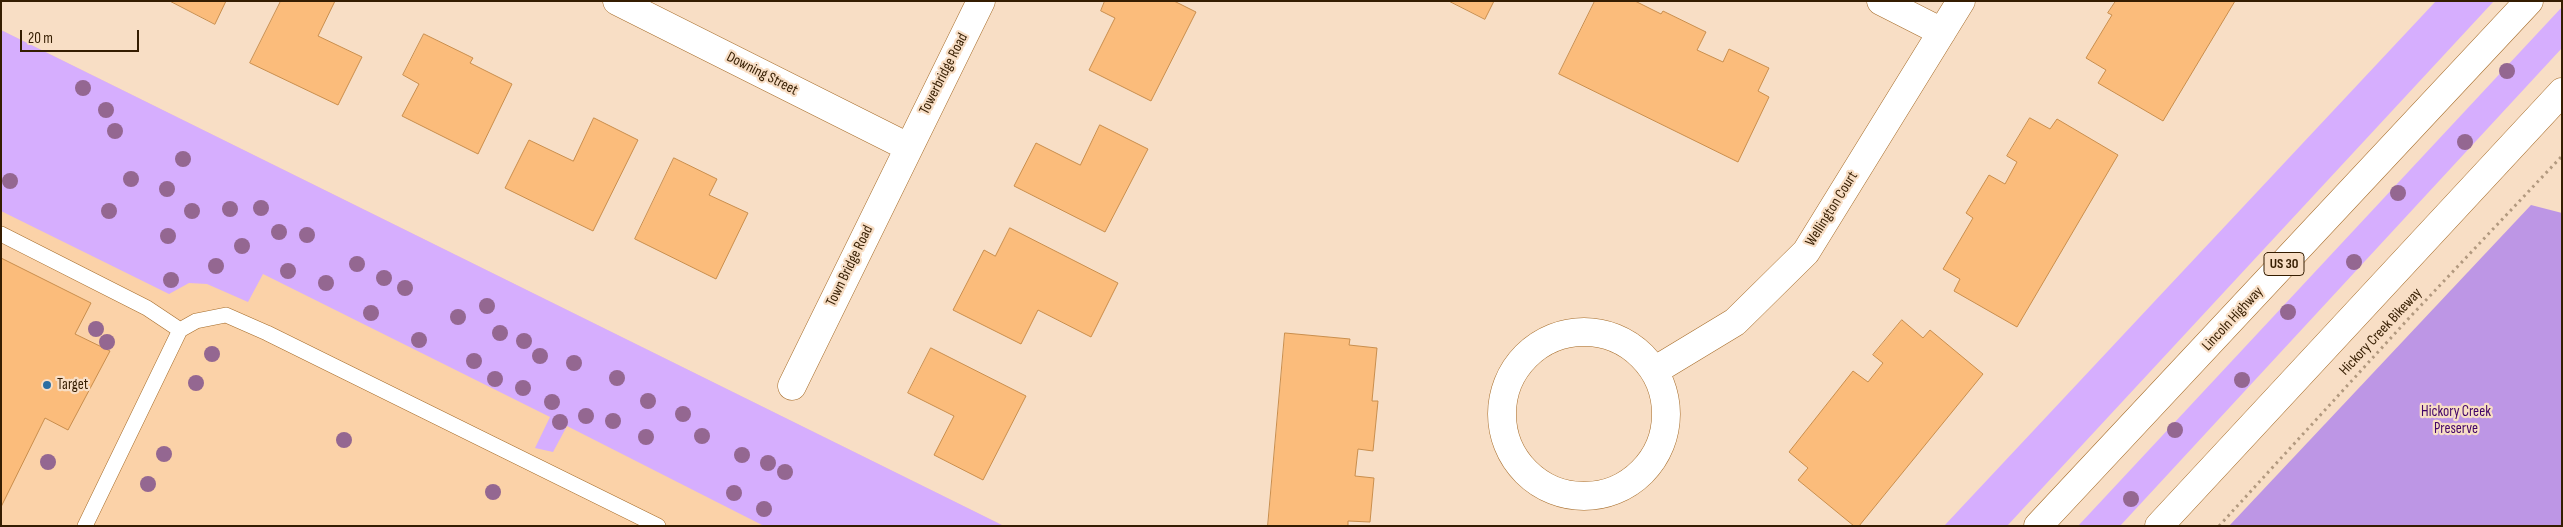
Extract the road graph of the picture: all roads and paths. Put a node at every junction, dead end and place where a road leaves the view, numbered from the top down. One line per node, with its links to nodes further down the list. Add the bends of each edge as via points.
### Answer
1 (617, 1): 8 (street, Downing Street)
2 (981, 1): 8 (street, Towerbridge Road)
3 (1881, 1): 6 (street)
4 (1961, 1): 6 (street, Wellington Court)
5 (2529, 1): 16 (street, Lincoln Highway / US 30)
6 (1942, 32): 12 (street, Wellington Court, via 1806,252 1735,322)
7 (2562, 92): 17 (street)
8 (908, 147): 13 (street, Town Bridge Road)
9 (2562, 156): 18 (path, Hickory Creek Bikeway, via 2410,316)
10 (1, 234): 11 (lane, via 147,308)
11 (180, 330): 14 (lane); 15 (lane, via 196,321 226,315 267,332)
12 (1654, 371): 12 (street, via 1646,358 1625,341 1598,332 1571,332 1545,341 1523,358 1509,381 1501,407 1503,434 1514,459 1532,479 1556,493 1582,498 1609,494 1633,482 1653,462 1664,437 1667,408 1661,382)
13 (792, 386)
14 (86, 526)
15 (658, 526)
16 (2038, 526)
17 (2159, 526)
18 (2219, 526)

